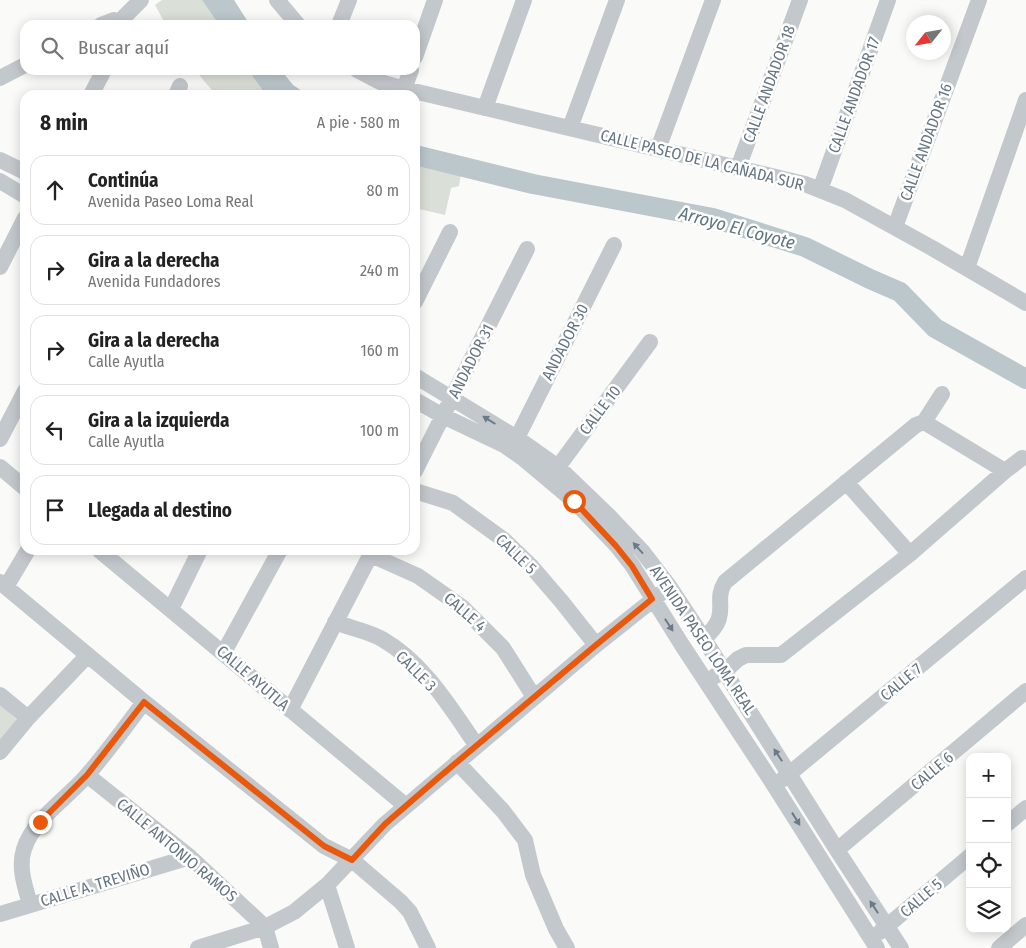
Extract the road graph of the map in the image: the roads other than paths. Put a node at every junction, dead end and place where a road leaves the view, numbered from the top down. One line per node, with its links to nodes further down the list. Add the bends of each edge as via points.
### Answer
1 (141, 0): 11 (street)
2 (277, 0): 12 (street)
3 (349, 0): 13 (street)
4 (435, 0): 14 (street)
5 (524, 0): 25 (street)
6 (617, 0): 26 (street)
7 (713, 0): 27 (street)
8 (800, 0): 29 (street, CALLE ANDADOR 18)
9 (888, 0): 32 (street, CALLE ANDADOR 17)
10 (978, 0): 34 (street, CALLE ANDADOR 16)
11 (118, 20)
12 (294, 20)
13 (341, 20)
14 (420, 43)
15 (20, 68): 19 (street)
16 (101, 75): 21 (street)
17 (367, 75): 20 (street, CALLE PASEO DE LA CAÑADA SUR)
18 (409, 75): 20 (street)
19 (0, 78)
20 (404, 89): 22 (street, CALLE PASEO DE LA CAÑADA SUR)
21 (94, 90)
22 (408, 90)
23 (420, 93): 25 (street, CALLE PASEO DE LA CAÑADA SUR)
24 (1026, 100): 40 (street)
25 (485, 108): 26 (street, CALLE PASEO DE LA CAÑADA SUR)
26 (570, 128): 27 (street, CALLE PASEO DE LA CAÑADA SUR)
27 (658, 149): 29 (street, CALLE PASEO DE LA CAÑADA SUR)
28 (0, 160): 30 (street)
29 (738, 168): 32 (street, CALLE PASEO DE LA CAÑADA SUR)
30 (20, 170)
31 (0, 181): 33 (street)
32 (820, 190): 34 (street, CALLE PASEO DE LA CAÑADA SUR)
33 (20, 193)
34 (895, 227): 40 (street, CALLE PASEO DE LA CAÑADA SUR)
35 (20, 228): 39 (street)
36 (450, 232): 41 (street)
37 (614, 245): 51 (street, ANDADOR 30)
38 (527, 250): 46 (street, ANDADOR 31)
39 (0, 267)
40 (967, 268): 42 (street, CALLE PASEO DE LA CAÑADA SUR)
41 (420, 292)
42 (1026, 303)
43 (650, 342): 57 (street, CALLE 10)
44 (420, 379): 46 (street, AVENIDA PASEO LOMA REAL)
45 (942, 394): 50 (street)
46 (453, 398): 49 (street, ANDADOR 31); 51 (street, AVENIDA PASEO LOMA REAL, one-way to 46)
47 (20, 400): 52 (street)
48 (420, 403): 49 (street, AVENIDA PASEO LOMA REAL)
49 (443, 416): 54 (street, ANDADOR 31); 57 (street, AVENIDA PASEO LOMA REAL)
50 (924, 422): 56 (street); 58 (street)
51 (517, 438): 57 (street, AVENIDA PASEO LOMA REAL)
52 (0, 439)
53 (1022, 458): 56 (street)
54 (420, 461)
55 (0, 468): 59 (street)
56 (1006, 471): 62 (street)
57 (554, 473): 61 (street, AVENIDA PASEO LOMA REAL)
58 (846, 482): 62 (street); 75 (street, via 725,582 719,599 719,621)
59 (20, 484)
60 (420, 493): 76 (street, CALLE 5, via 453,503 504,540 531,566)
61 (579, 496): 71 (street, AVENIDA PASEO LOMA REAL, one-way to 61, via 642,551); 72 (street, AVENIDA PASEO LOMA REAL, via 632,566)
62 (910, 554): 79 (street, via 781,655 746,655)
63 (24, 555): 70 (street)
64 (110, 555): 73 (street, CALLE AYUTLA)
65 (198, 555): 73 (street)
66 (277, 555): 77 (street)
67 (371, 555): 74 (street)
68 (376, 555): 83 (street, CALLE 4, via 418,576 462,607 503,648)
69 (1026, 578): 90 (street, CALLE 7)
70 (3, 584): 78 (street)
71 (669, 586): 72 (street); 75 (street, AVENIDA PASEO LOMA REAL)
72 (652, 599): 76 (street); 80 (street, AVENIDA PASEO LOMA REAL, one-way to 80)
73 (171, 609): 77 (street, CALLE AYUTLA)
74 (335, 622): 85 (street); 87 (street, CALLE 3, via 382,639 406,657 426,677)
75 (704, 639): 79 (street, AVENIDA PASEO LOMA REAL)
76 (596, 645): 83 (street)
77 (224, 652): 85 (street, CALLE AYUTLA)
78 (88, 655): 84 (street); 86 (street)
79 (725, 671): 80 (street); 90 (street, AVENIDA PASEO LOMA REAL, one-way to 79)
80 (706, 680): 92 (street, AVENIDA PASEO LOMA REAL)
81 (1026, 691): 96 (street, CALLE 6)
82 (0, 695): 86 (street)
83 (534, 697): 87 (street)
84 (144, 702): 91 (street); 99 (street, via 324,846)
85 (290, 710): 93 (street, CALLE AYUTLA)
86 (28, 718): 88 (street)
87 (477, 746): 89 (street)
88 (0, 752)
89 (457, 762): 93 (street); 111 (street, via 525,840 533,874)
90 (790, 773): 92 (street, CALLE 7); 96 (street, AVENIDA PASEO LOMA REAL)
91 (87, 775): 97 (street, CALLE ANTONIO RAMOS); 101 (street, via 40,822 24,849 22,879)
92 (774, 785): 106 (street, AVENIDA PASEO LOMA REAL, one-way to 106)
93 (406, 806): 99 (street)
94 (1026, 808): 95 (street)
95 (1011, 821)
96 (837, 850): 105 (street, AVENIDA PASEO LOMA REAL, one-way to 96)
97 (190, 857): 101 (street, CALLE A. TREVIÑO); 104 (street, CALLE ANTONIO RAMOS)
98 (966, 859): 105 (street, CALLE 5)
99 (352, 860): 100 (street); 110 (street, via 402,902)
100 (327, 885): 104 (street, via 294,912); 109 (street)
101 (30, 904): 102 (street, CALLE A. TREVIÑO)
102 (0, 914)
103 (1026, 925): 113 (street)
104 (265, 927): 107 (street); 108 (street)
105 (887, 927): 106 (street, CALLE 5); 112 (street, AVENIDA PASEO LOMA REAL)
106 (874, 943)
107 (198, 948)
108 (271, 948)
109 (347, 948)
110 (428, 948)
111 (567, 948)
112 (901, 948)
113 (999, 948)

